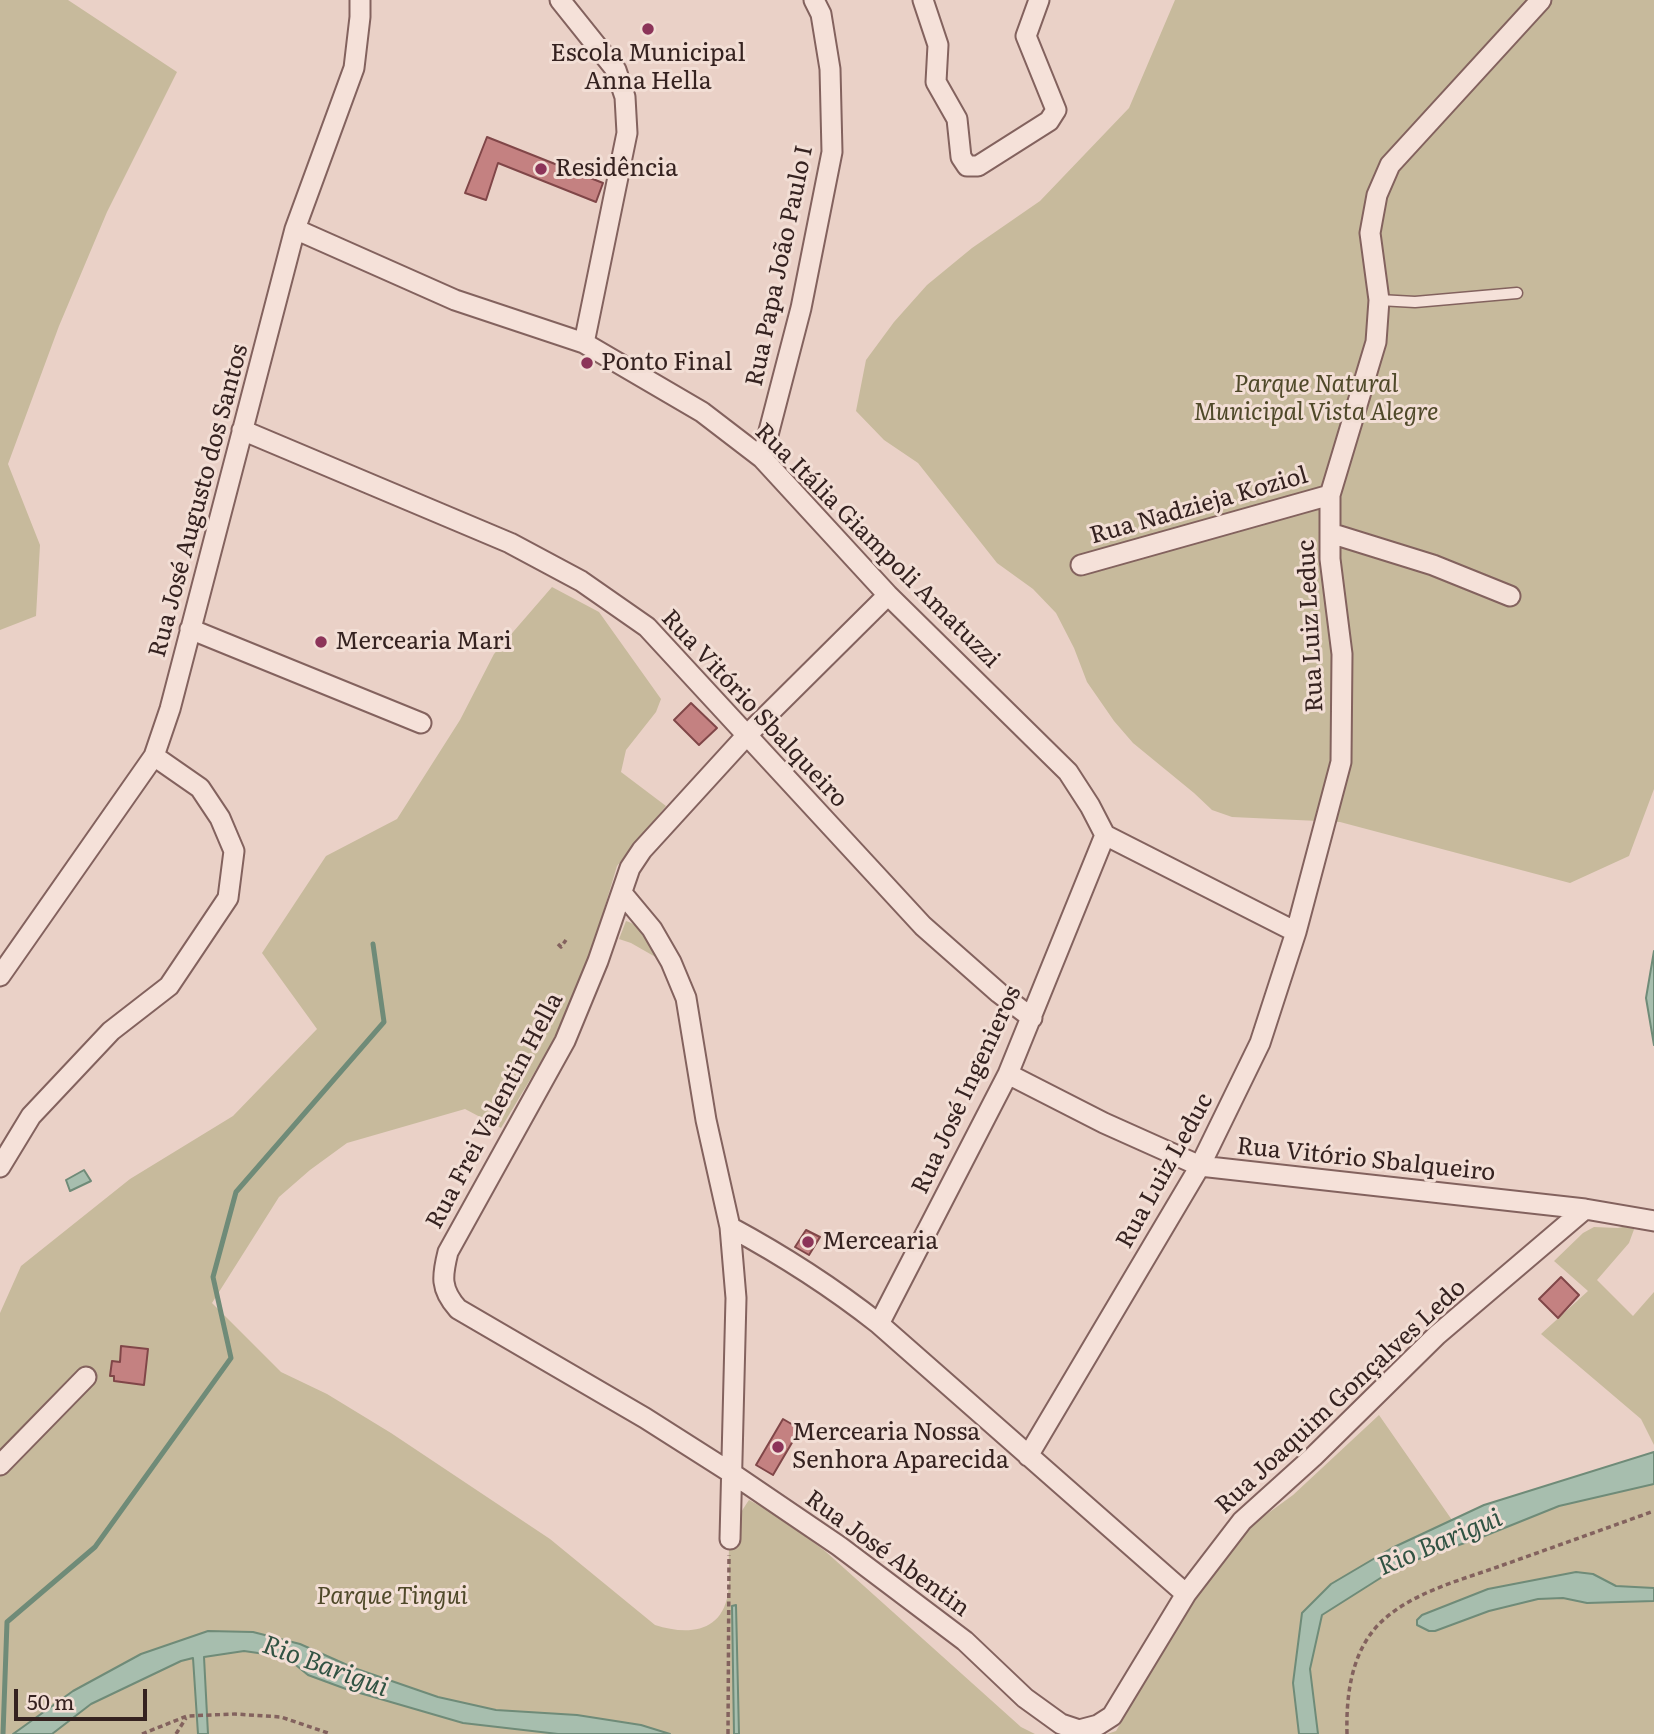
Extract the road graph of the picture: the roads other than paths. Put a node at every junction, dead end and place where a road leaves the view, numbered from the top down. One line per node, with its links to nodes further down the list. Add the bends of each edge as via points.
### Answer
1 (360, 0): 7 (street, Rua José Augusto dos Santos, via 354,68)
2 (560, 0): 10 (street, via 616,70 625,97 627,133)
3 (814, 0): 12 (street, Rua Papa João Paulo I, via 821,14 830,69 832,152 801,308)
4 (923, 0): 5 (street, via 938,45 936,82 957,119 961,157 967,166 978,166 1049,121 1056,110 1026,36)
5 (1038, 0)
6 (1541, 0): 9 (street, Rua Luiz Leduc, via 1391,165 1377,195 1370,233)
7 (295, 229): 10 (street, Rua Itália Giampoli Amatuzzi, via 455,300); 11 (street, Rua José Augusto dos Santos)
8 (1517, 293): 9 (lane, via 1415,302)
9 (1379, 300): 13 (street, Rua Luiz Leduc, via 1376,342)
10 (584, 344): 12 (street, Rua Itália Giampoli Amatuzzi, via 702,412)
11 (242, 430): 18 (street, Rua José Augusto dos Santos); 20 (street, Rua Vitório Sbalqueiro, via 510,543 581,581 647,627)
12 (762, 458): 16 (street, Rua Itália Giampoli Amatuzzi)
13 (1330, 495): 14 (street, Rua Luiz Leduc); 15 (street, Rua Nadzieja Koziol)
14 (1330, 533): 17 (street, via 1433,565); 24 (street, Rua Luiz Leduc, via 1342,654 1341,762)
15 (1081, 565)
16 (888, 595): 20 (street, Rua Frei Valentin Hella); 22 (street, Rua Itália Giampoli Amatuzzi, via 1068,772)
17 (1510, 596)
18 (190, 629): 19 (street); 21 (street, Rua José Augusto dos Santos)
19 (421, 723)
20 (747, 735): 23 (street, Rua Frei Valentin Hella, via 642,850); 26 (street, Rua Vitório Sbalqueiro, via 923,926)
21 (154, 756): 25 (street, Rua José Augusto dos Santos); 29 (street, via 200,788 220,818 234,851 228,898 169,986 111,1031 31,1116)
22 (1105, 835): 24 (street); 26 (street, Rua José Ingenieros)
23 (622, 893): 32 (street, via 652,929 686,998); 33 (street, Rua Frei Valentin Hella, via 565,1041 448,1252 442,1276)
24 (1296, 932): 28 (street, Rua Luiz Leduc, via 1260,1043)
25 (0, 976)
26 (1032, 1018): 27 (street, Rua José Ingenieros)
27 (1008, 1074): 28 (street, Rua Vitório Sbalqueiro); 34 (street, Rua José Ingenieros)
28 (1200, 1166): 30 (street, Rua Vitório Sbalqueiro); 36 (street, Rua Luiz Leduc)
29 (0, 1167)
30 (1585, 1209): 31 (street, Rua Vitório Sbalqueiro); 40 (street, Rua Joaquim Gonçalves Ledo, via 1437,1335 1242,1521)
31 (1654, 1221)
32 (730, 1227): 34 (street, via 834,1289); 38 (street, via 736,1298)
33 (448, 1298): 38 (street, Rua José Abentin, via 478,1322)
34 (879, 1324): 36 (street)
35 (86, 1377): 37 (street)
36 (1028, 1456): 40 (street)
37 (0, 1465)
38 (733, 1474): 39 (street); 41 (street, Rua José Abentin, via 955,1633 1025,1698 1061,1724 1079,1730)
39 (730, 1539)
40 (1186, 1594): 41 (street, Rua Joaquim Gonçalves Ledo)
41 (1112, 1716)

